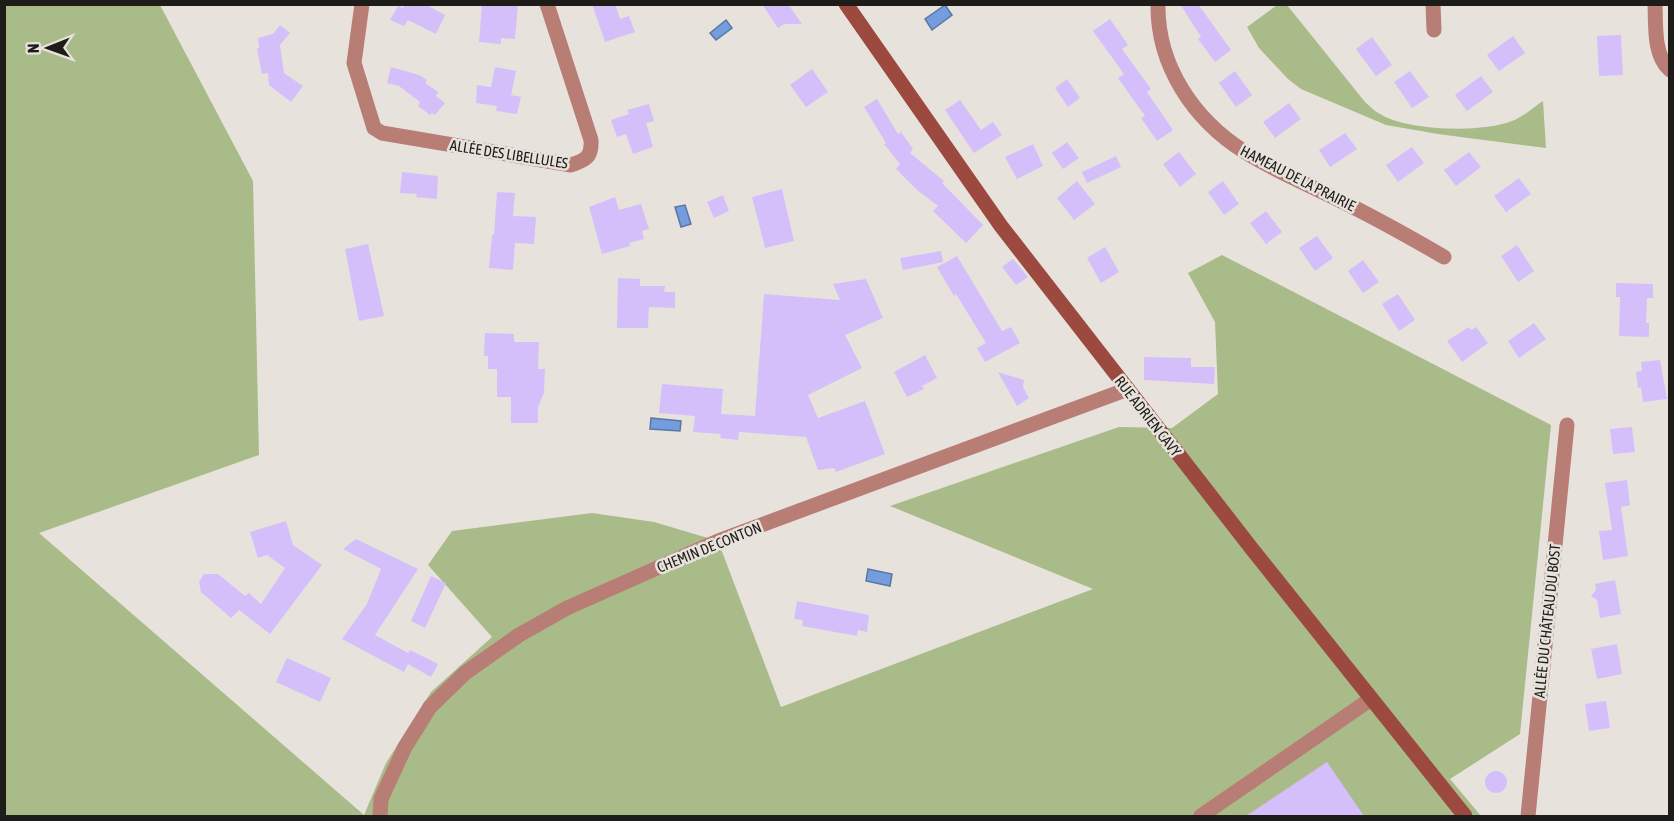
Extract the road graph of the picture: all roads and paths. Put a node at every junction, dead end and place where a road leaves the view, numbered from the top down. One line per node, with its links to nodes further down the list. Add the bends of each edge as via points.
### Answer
1 (362, 4): 2 (street, ALLÉE DES LIBELLULES, via 354,63 374,128 381,133 571,165 584,161 592,150 591,140)
2 (547, 4)
3 (846, 4): 10 (main road, RUE ADRIEN CAVY, via 1002,226)
4 (1158, 4): 9 (street, HAMEAU DE LA PRAIRIE, via 1169,64 1182,91 1219,133 1245,153)
5 (1433, 4): 7 (street)
6 (1655, 4): 8 (street, via 1658,48)
7 (1434, 30)
8 (1670, 70)
9 (1444, 257)
10 (1128, 389): 12 (main road, RUE ADRIEN CAVY); 13 (street, CHEMIN DE CONTON, via 718,541 567,608 519,635 465,673 430,707 386,788)
11 (1567, 425): 16 (street, ALLÉE DU CHÂTEAU DU BOST)
12 (1371, 699): 14 (street); 15 (main road, RUE ADRIEN CAVY)
13 (380, 816)
14 (1201, 816)
15 (1465, 816)
16 (1528, 816)

